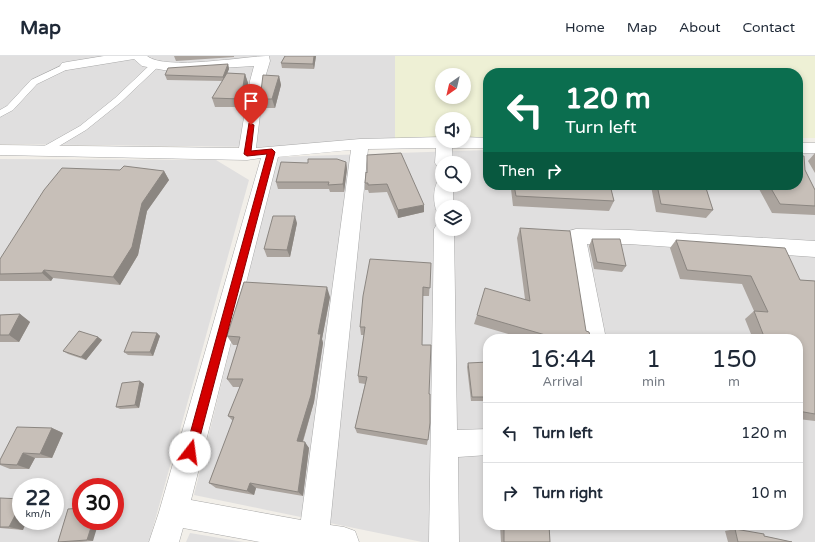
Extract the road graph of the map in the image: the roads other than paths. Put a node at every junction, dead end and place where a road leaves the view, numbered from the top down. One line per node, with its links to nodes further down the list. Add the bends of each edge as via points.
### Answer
1 (131, 56): 5 (street)
2 (138, 56): 4 (street, via 147,63)
3 (262, 58): 4 (street, via 168,67); 16 (street)
4 (156, 64): 14 (lane, via 118,100 83,128)
5 (67, 66): 6 (lane, via 34,82 10,108)
6 (0, 114)
7 (435, 142): 10 (street)
8 (471, 142): 9 (street)
9 (483, 142)
10 (360, 144): 15 (street); 24 (street)
11 (803, 148): 12 (street)
12 (815, 148)
13 (0, 150): 14 (street)
14 (45, 150): 16 (street)
15 (272, 152): 16 (street); 22 (street)
16 (247, 154)
17 (444, 236): 21 (street)
18 (815, 248): 19 (street, via 576,236)
19 (593, 334)
20 (483, 442): 21 (street)
21 (444, 444): 27 (street)
22 (174, 512): 23 (street); 25 (street)
23 (251, 533): 24 (street)
24 (314, 537): 26 (street)
25 (164, 542)
26 (344, 542)
27 (444, 542)

